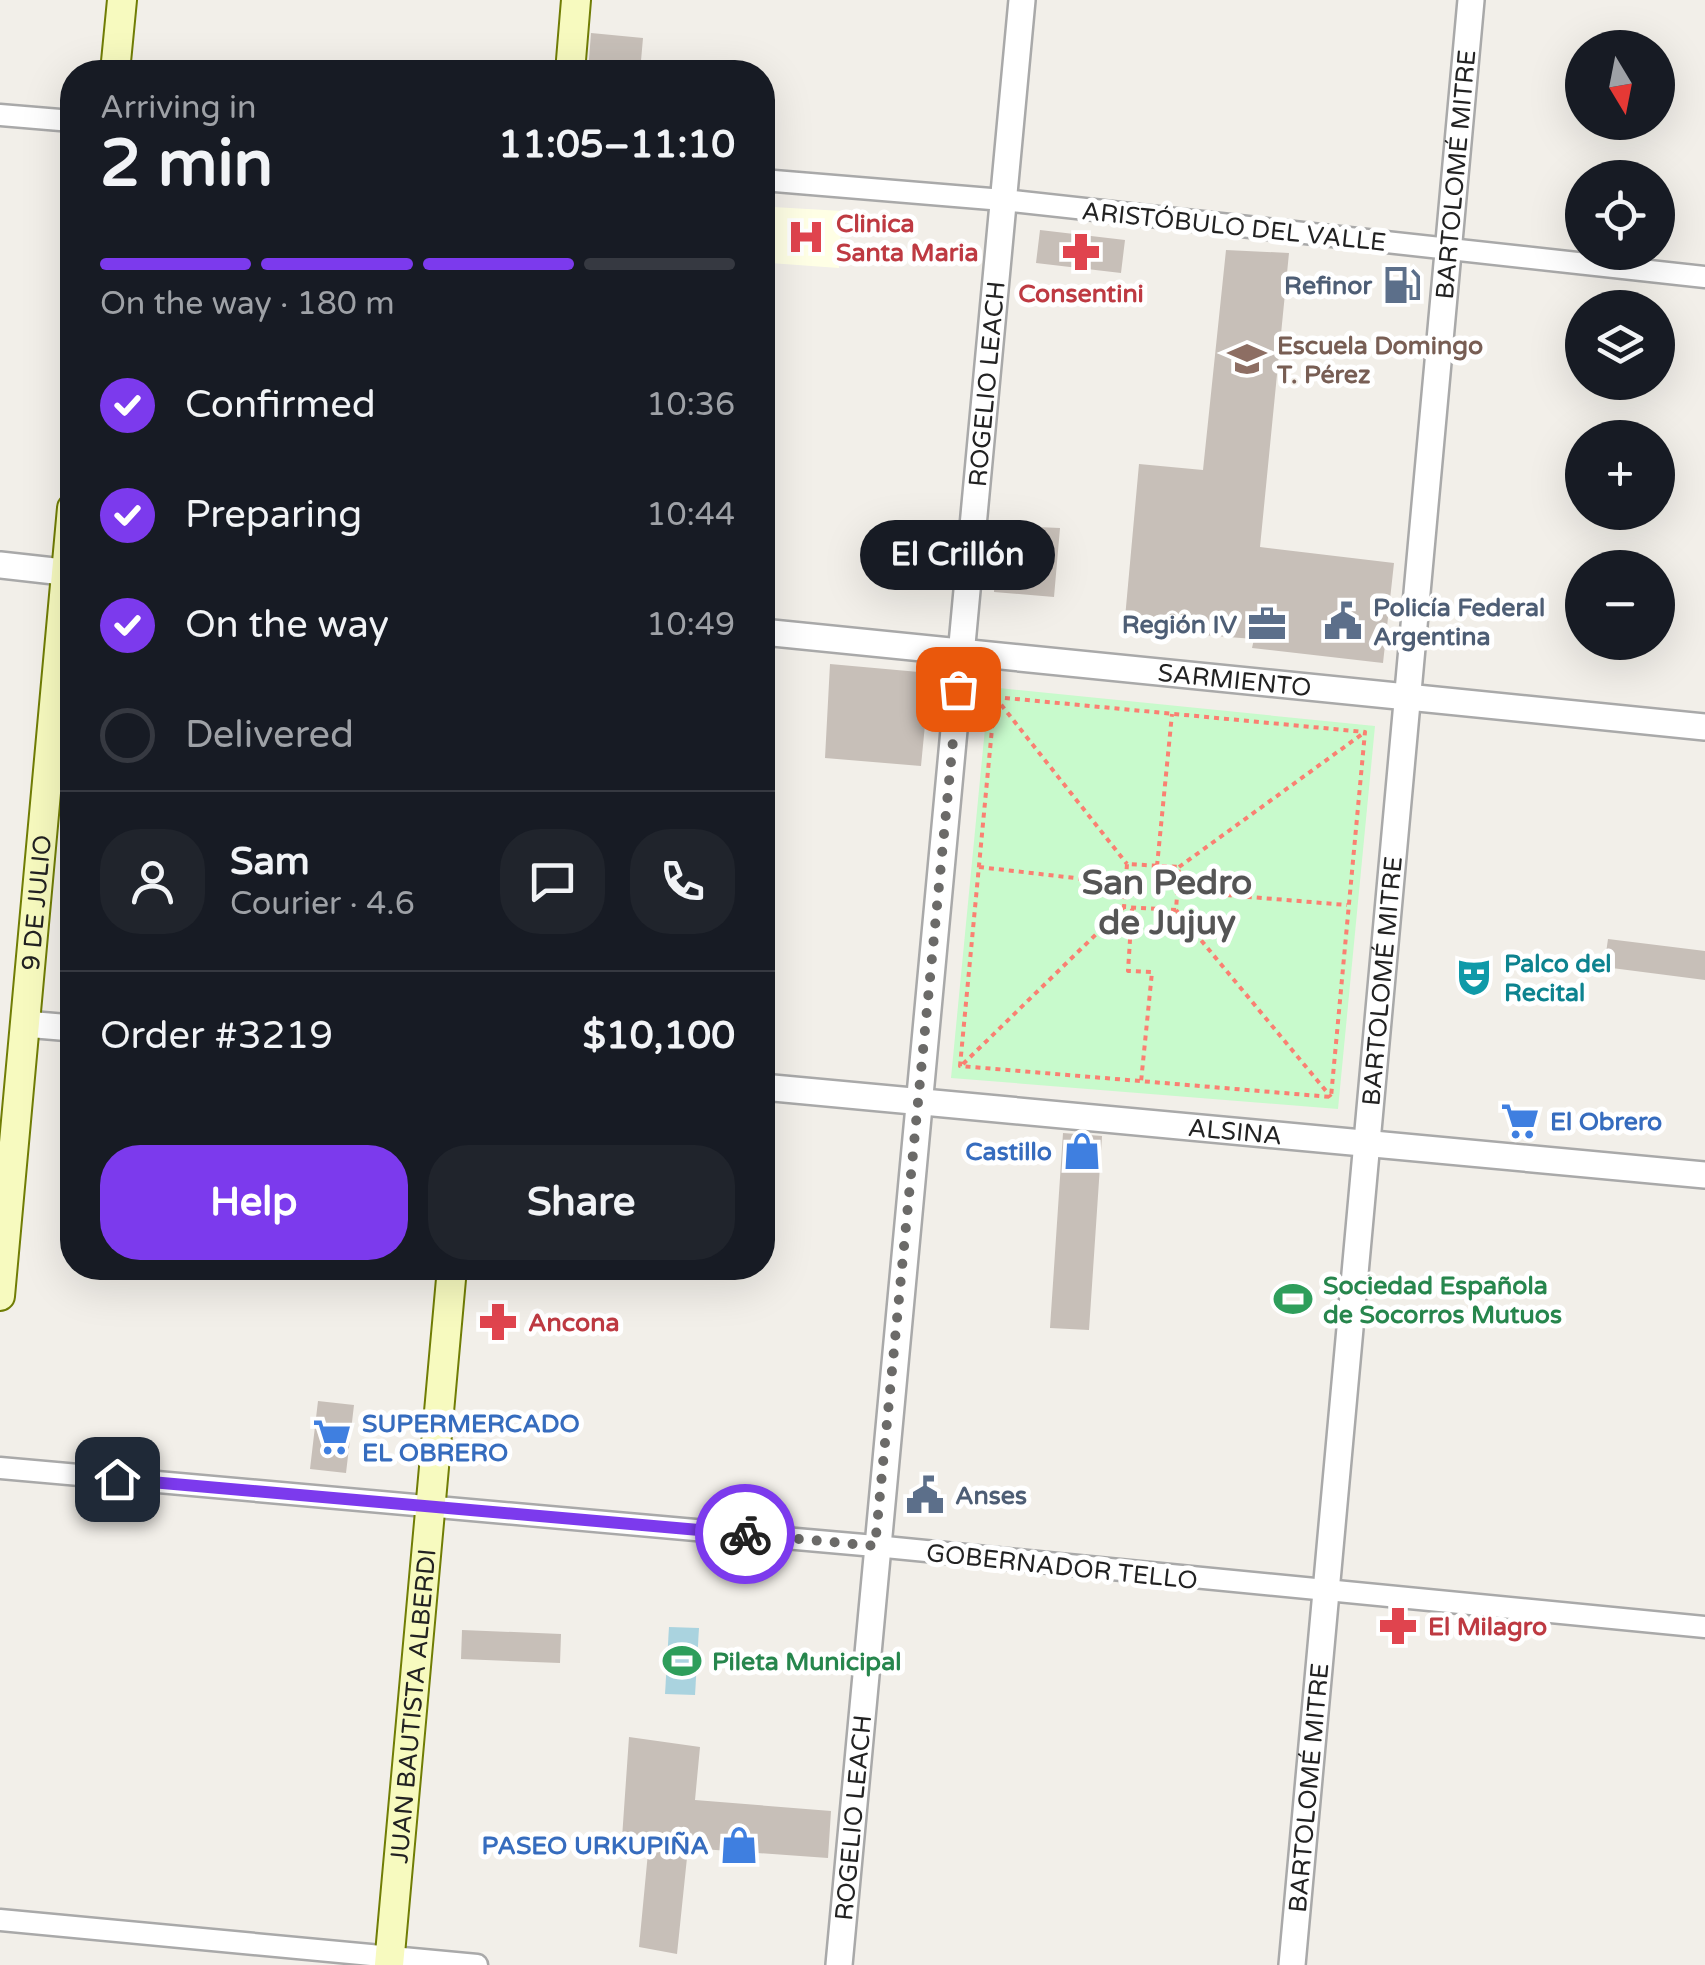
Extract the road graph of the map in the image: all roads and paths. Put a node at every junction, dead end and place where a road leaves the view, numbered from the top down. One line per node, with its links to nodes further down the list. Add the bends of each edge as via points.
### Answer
1 (122, 0): 5 (main road)
2 (576, 0): 6 (main road)
3 (1022, 0): 10 (street, ROGELIO LEACH)
4 (1471, 0): 11 (street, BARTOLOMÉ MITRE)
5 (116, 60)
6 (571, 60)
7 (0, 114): 8 (street)
8 (60, 120)
9 (775, 181): 10 (street, ARISTÓBULO DEL VALLE)
10 (1003, 200): 11 (street, ARISTÓBULO DEL VALLE); 16 (street, ROGELIO LEACH)
11 (1449, 250): 12 (street, ARISTÓBULO DEL VALLE); 18 (street, BARTOLOMÉ MITRE)
12 (1705, 277)
13 (0, 565): 14 (street)
14 (60, 572)
15 (775, 633): 16 (street, SARMIENTO)
16 (962, 650): 18 (street, SARMIENTO); 39 (street, ROGELIO LEACH)
17 (60, 665): 33 (main road, 9 DE JULIO)
18 (1410, 695): 21 (street, SARMIENTO); 40 (street, BARTOLOMÉ MITRE)
19 (995, 697): 20 (path); 23 (path); 26 (path)
20 (1172, 714): 22 (path); 24 (path)
21 (1705, 728)
22 (1365, 732): 25 (path); 29 (path)
23 (1127, 864): 24 (path); 27 (path)
24 (1157, 866): 25 (path)
25 (1179, 867): 28 (path)
26 (979, 868): 27 (path); 35 (path)
27 (1126, 884): 30 (path)
28 (1177, 891): 29 (path); 32 (path)
29 (1349, 905): 38 (path)
30 (1124, 907): 31 (path); 35 (path)
31 (1132, 908): 32 (path); 36 (path, via 1128,972 1152,972)
32 (1176, 910): 38 (path)
33 (25, 1024): 34 (street); 42 (main road, 9 DE JULIO)
34 (60, 1027)
35 (960, 1066): 36 (path)
36 (1142, 1082): 38 (path)
37 (775, 1088): 39 (street, ALSINA)
38 (1331, 1098)
39 (918, 1102): 40 (street, ALSINA); 47 (street, ROGELIO LEACH)
40 (1369, 1142): 41 (street, ALSINA); 48 (street, BARTOLOMÉ MITRE)
41 (1705, 1175)
42 (5, 1207): 44 (main road, 9 DE JULIO)
43 (451, 1280): 46 (main road, JUAN BAUTISTA ALBERDI)
44 (0, 1296)
45 (0, 1468): 46 (street, GOBERNADOR TELLO)
46 (428, 1506): 47 (street, GOBERNADOR TELLO); 51 (main road, JUAN BAUTISTA ALBERDI)
47 (875, 1546): 48 (street, GOBERNADOR TELLO); 53 (street, ROGELIO LEACH)
48 (1326, 1594): 49 (street, GOBERNADOR TELLO); 54 (street, BARTOLOMÉ MITRE)
49 (1705, 1627)
50 (0, 1920): 51 (street)
51 (390, 1961): 52 (street)
52 (478, 1965)
53 (839, 1965)
54 (1292, 1965)

